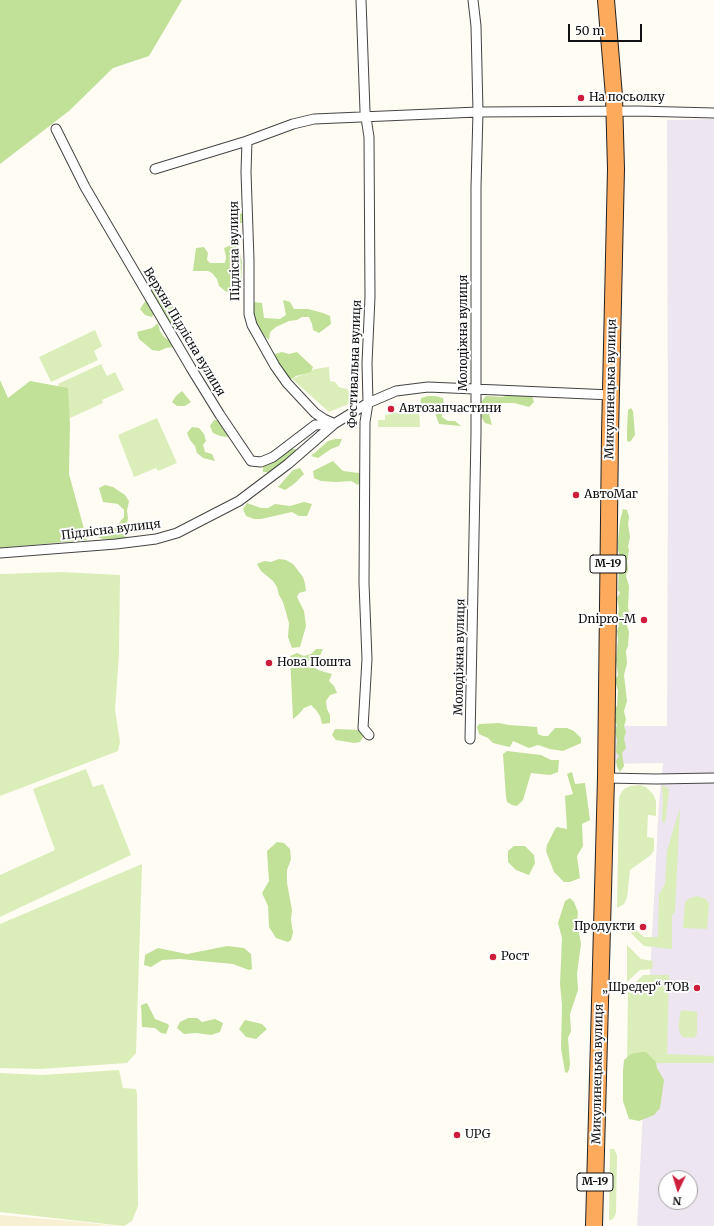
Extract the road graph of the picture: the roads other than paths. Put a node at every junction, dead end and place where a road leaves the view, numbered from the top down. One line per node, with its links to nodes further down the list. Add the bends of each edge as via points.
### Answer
1 (361, 0): 7 (street, Фестивальна вулиця)
2 (474, 0): 4 (street, Молодіжна вулиця)
3 (606, 0): 5 (highway, Микулинецька вулиця / М-19)
4 (478, 112): 5 (street); 7 (street); 11 (street, Молодіжна вулиця)
5 (614, 112): 6 (street); 12 (highway, Микулинецька вулиця / М-19, via 616,169)
6 (714, 113)
7 (366, 117): 9 (street, via 314,119); 13 (street, Фестивальна вулиця, via 369,137)
8 (56, 129): 14 (street, Верхня Підлісна вулиця, via 85,186 187,362 251,461 261,462 273,457 315,425)
9 (247, 141): 10 (street); 14 (street, Підлісна вулиця, via 248,314 271,359 287,382 316,413)
10 (155, 169)
11 (476, 389): 12 (street, Підлісна вулиця); 13 (street, Підлісна вулиця, via 428,387 396,391); 17 (street, Молодіжна вулиця)
12 (612, 395): 18 (highway, Микулинецька вулиця / М-19)
13 (368, 403): 14 (street, Підлісна вулиця); 16 (street, Фестивальна вулиця, via 365,422 364,583)
14 (334, 424): 15 (street, Підлісна вулиця, via 288,464 239,501 177,533 156,539 116,544)
15 (0, 553)
16 (366, 731)
17 (470, 739)
18 (606, 778): 19 (street); 20 (highway, Микулинецька вулиця / М-19)
19 (714, 778)
20 (594, 1226)

